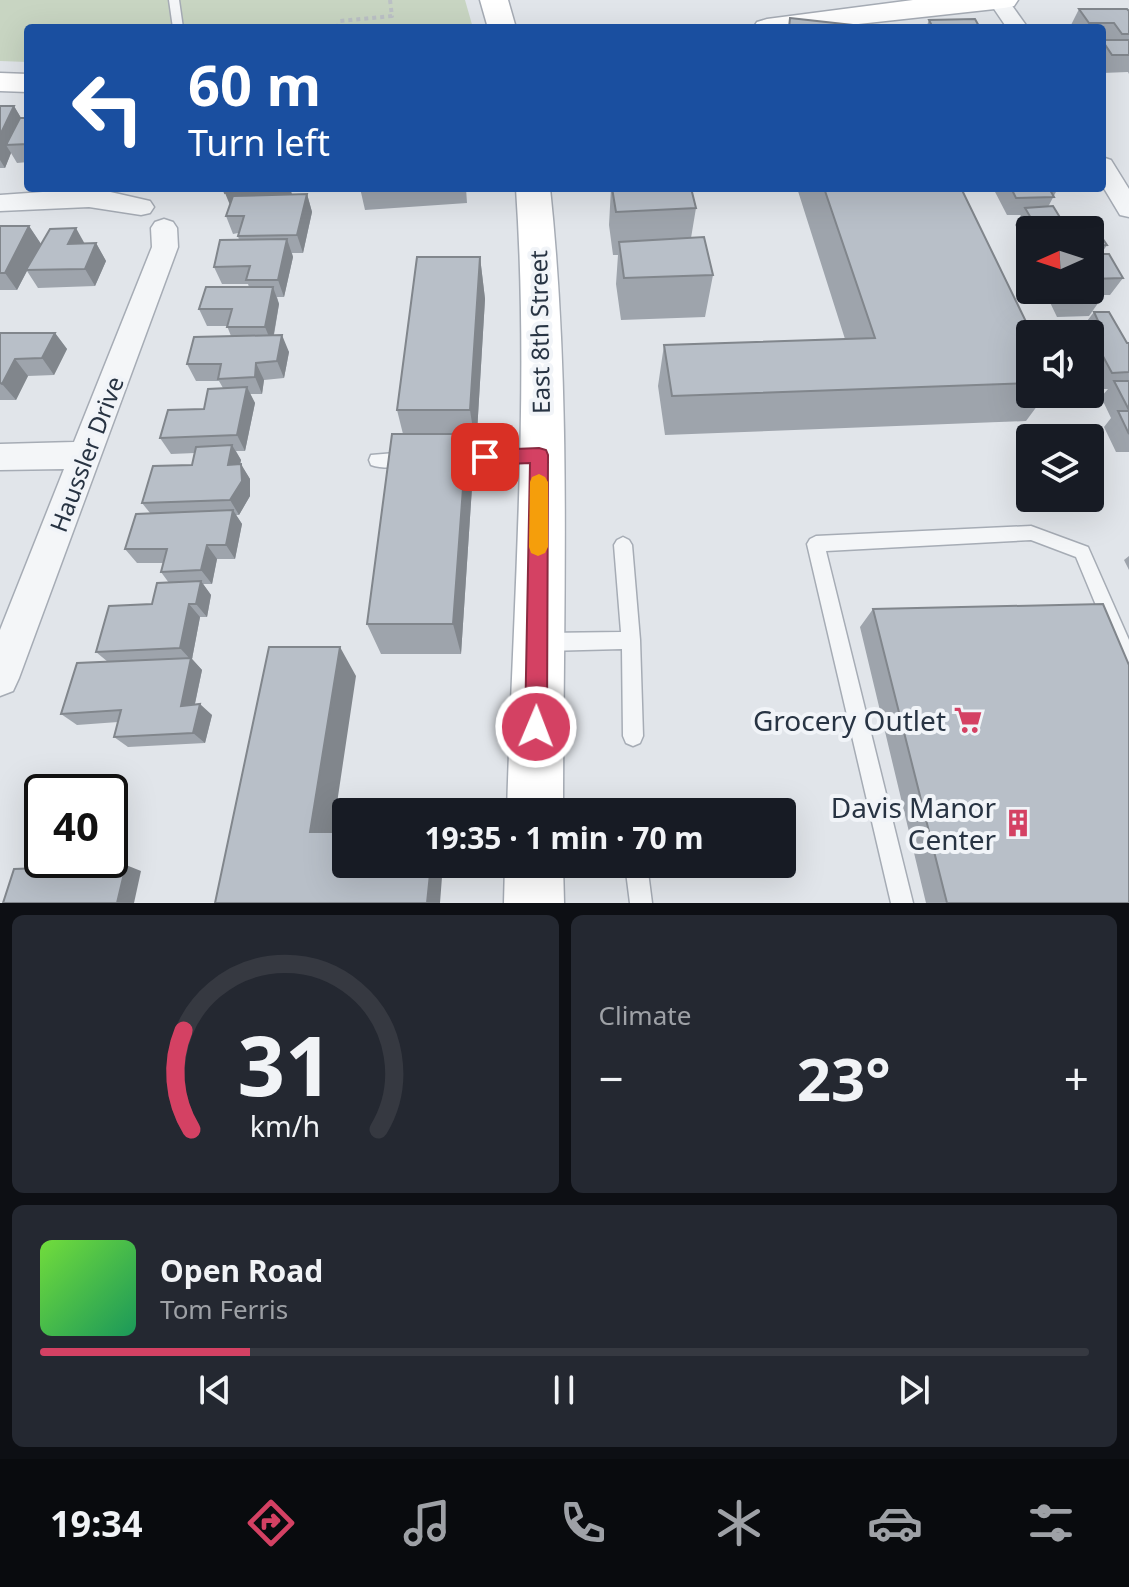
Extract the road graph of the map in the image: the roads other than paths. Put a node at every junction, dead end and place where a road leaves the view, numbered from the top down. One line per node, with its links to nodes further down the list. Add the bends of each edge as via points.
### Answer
1 (174, 0): 4 (lane)
2 (494, 0): 5 (street)
3 (1001, 0): 6 (street); 7 (street)
4 (177, 24)
5 (501, 24)
6 (793, 24)
7 (1016, 24)
8 (0, 82): 9 (street)
9 (24, 83)
10 (1106, 172): 13 (street)
11 (533, 192): 15 (street, East 8th Street, via 542,359)
12 (0, 203): 14 (street, Haussler Drive, via 121,200 152,218 165,247)
13 (1129, 209)
14 (85, 455): 16 (street); 22 (street, Haussler Drive)
15 (539, 455): 17 (lane); 20 (street, East 8th Street)
16 (0, 457)
17 (377, 460)
18 (623, 545): 19 (lane)
19 (631, 640): 20 (lane); 23 (lane)
20 (537, 642): 24 (street, East 8th Street)
21 (1129, 662): 29 (lane, via 1082,552 1031,533 816,544)
22 (0, 678)
23 (633, 736)
24 (535, 798)
25 (534, 878): 27 (street)
26 (638, 878): 28 (lane)
27 (534, 903)
28 (641, 903)
29 (902, 903)

